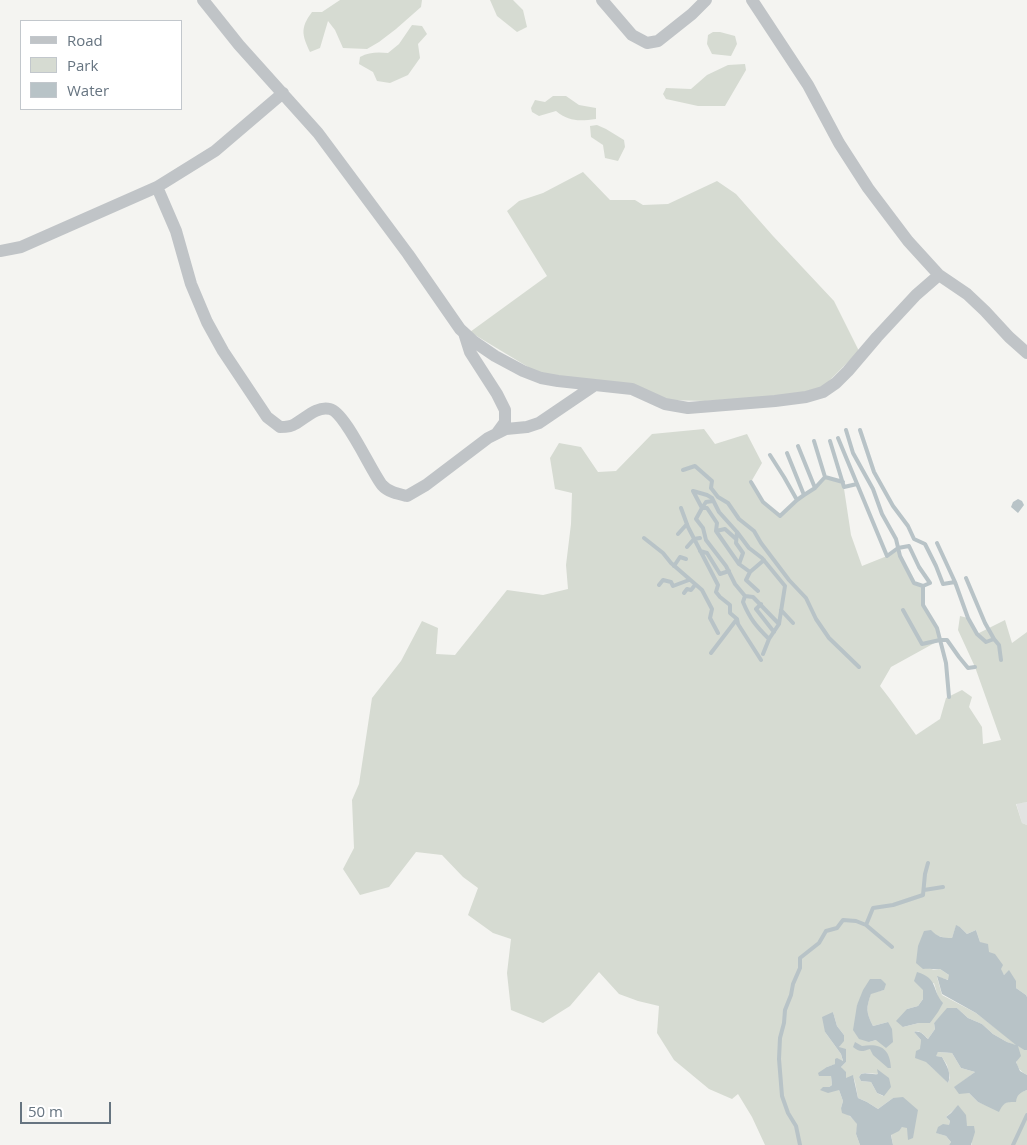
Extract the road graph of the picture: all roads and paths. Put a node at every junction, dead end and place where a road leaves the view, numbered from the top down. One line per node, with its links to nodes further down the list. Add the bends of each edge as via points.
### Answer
1 (203, 0): 5 (street)
2 (602, 0): 3 (street, via 632,35 647,43 658,41)
3 (706, 0)
4 (752, 0): 8 (street, via 868,188 908,241)
5 (283, 94): 6 (street, via 215,151); 9 (street, via 318,133)
6 (157, 187): 7 (street, via 21,247); 12 (street, via 176,230 190,284 207,322 267,417 280,428 294,426 316,410 330,409 338,414 383,486 406,496)
7 (0, 251)
8 (939, 275): 10 (street, via 967,294); 11 (street, via 877,336 848,371 823,392 775,401 688,408 665,404 632,390)
9 (463, 332): 11 (street, via 495,356 523,371 558,382); 12 (street, via 470,352 505,410 505,422)
10 (1027, 353)
11 (594, 385): 12 (street, via 539,423)
12 (497, 433)

